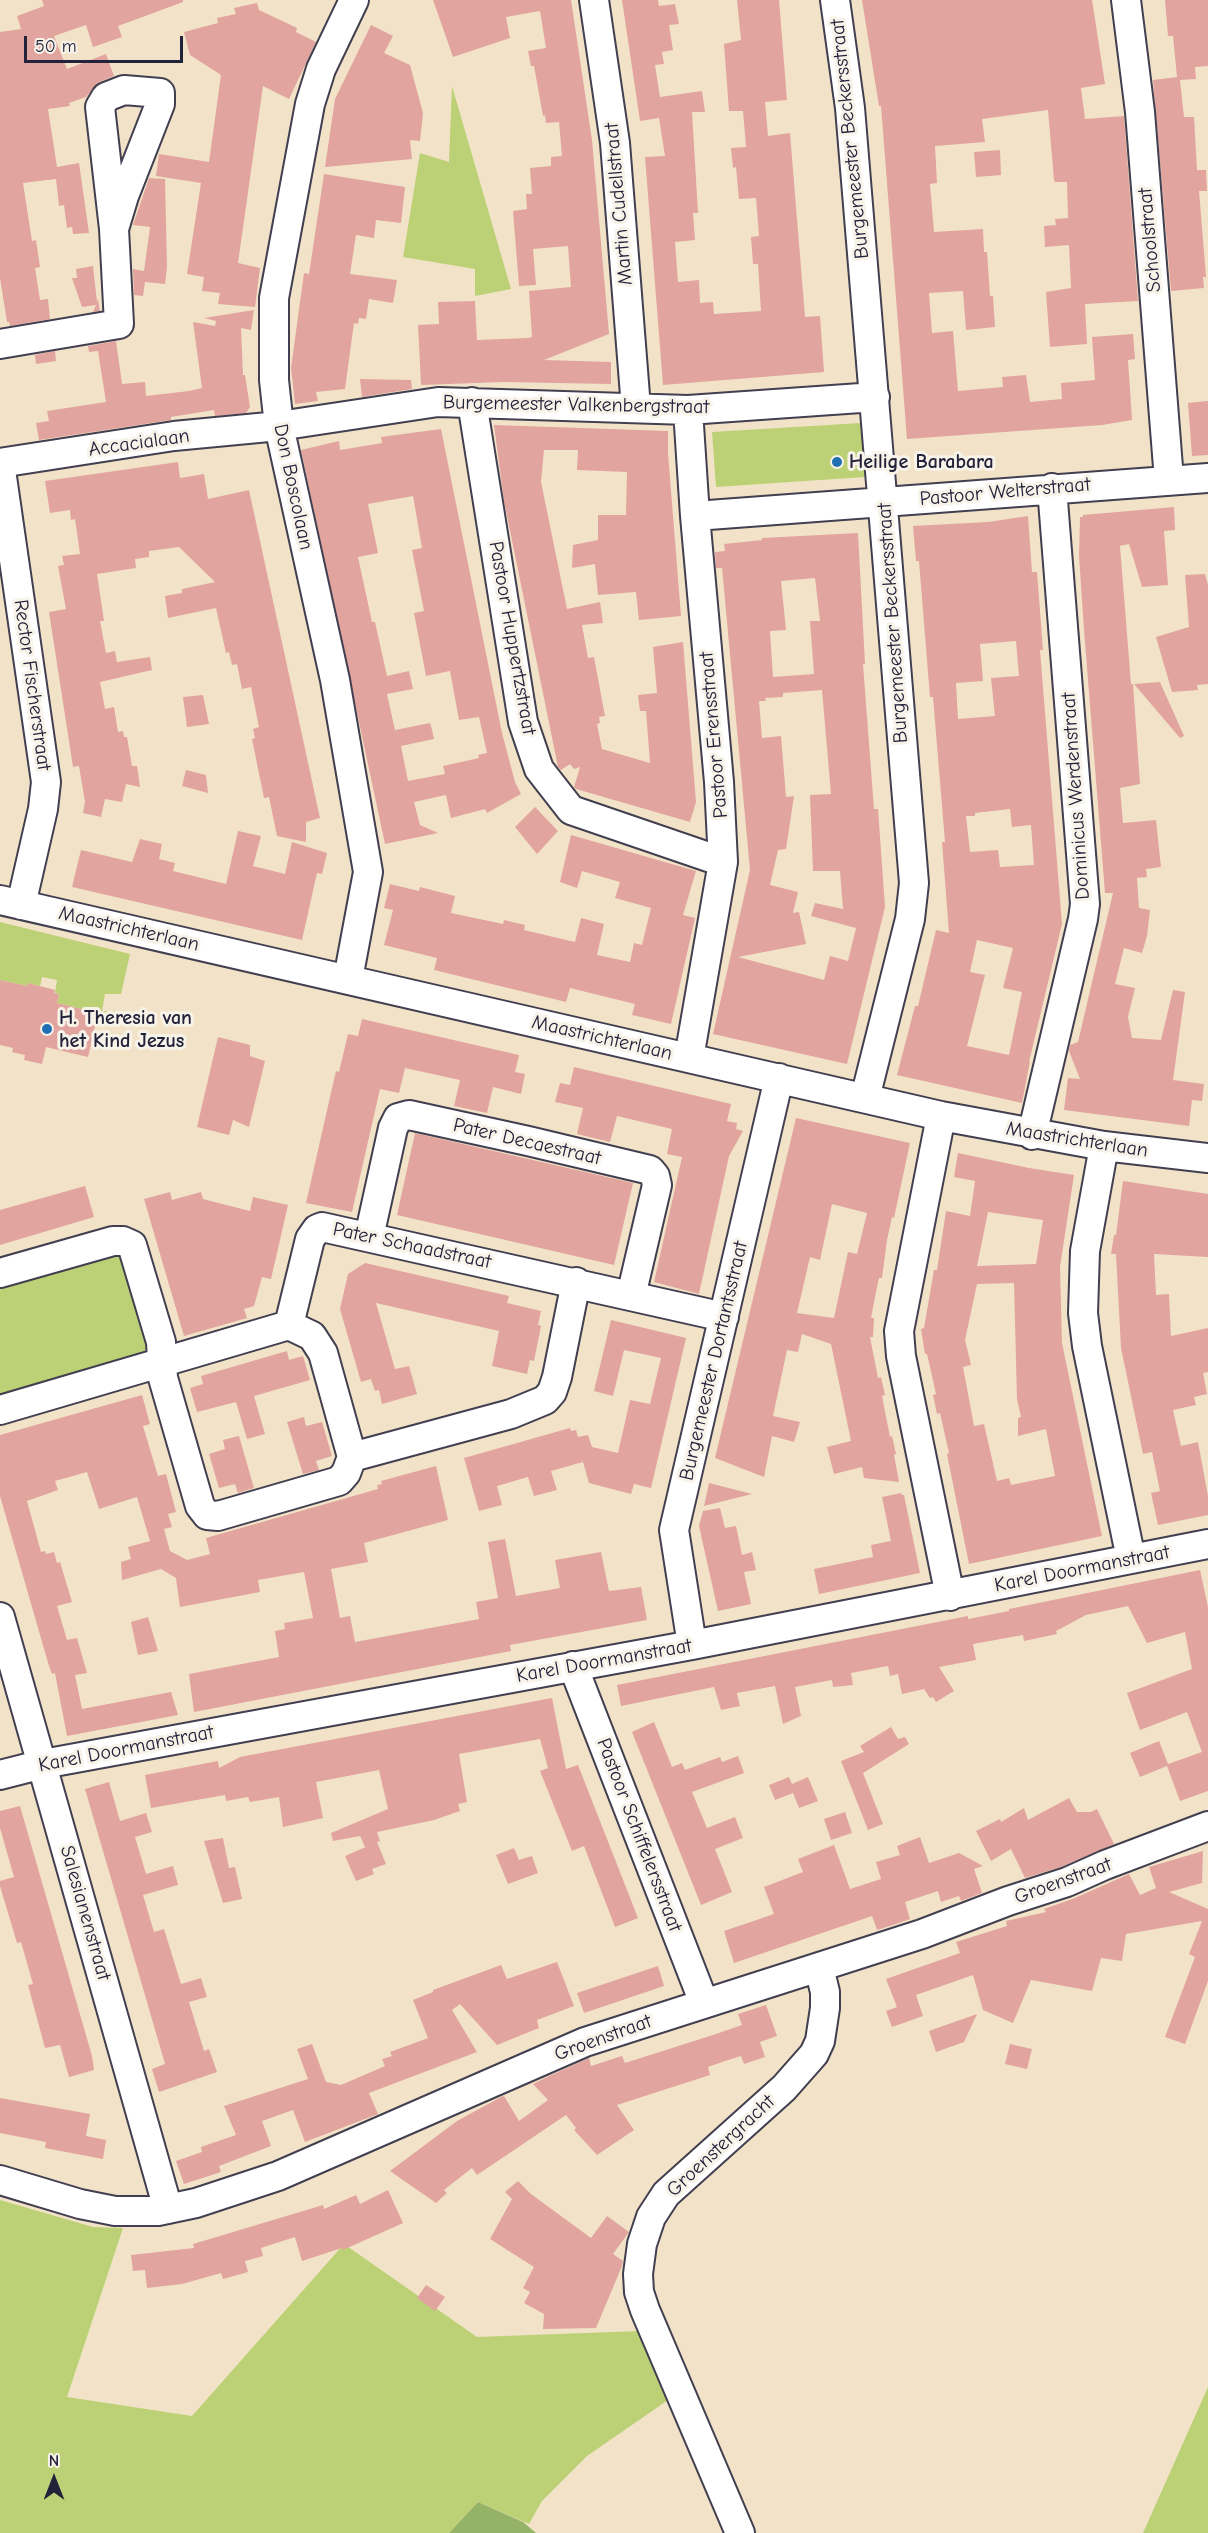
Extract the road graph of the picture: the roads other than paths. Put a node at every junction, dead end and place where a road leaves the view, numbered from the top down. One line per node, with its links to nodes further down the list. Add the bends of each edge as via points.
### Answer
1 (354, 0): 11 (street, Don Boscolaan, via 321,69 310,104 274,298 274,380)
2 (594, 0): 9 (street, Martin Cudellstraat, via 615,143)
3 (835, 0): 7 (street, Burgemeester Beckersstraat, via 850,108)
4 (1126, 0): 14 (street, Schoolstraat, via 1140,112)
5 (114, 229): 6 (street, via 119,324)
6 (0, 344)
7 (875, 397): 10 (street, Burgemeester Valkenbergstraat); 16 (street, Burgemeester Beckersstraat)
8 (472, 402): 9 (street, Burgemeester Valkenbergstraat); 11 (street, Burgemeester Valkenbergstraat, via 438,402); 18 (street, Pastoor Huppertzstraat, via 523,722 539,769 571,810)
9 (636, 408): 10 (street, Burgemeester Valkenbergstraat)
10 (688, 410): 17 (street, Pastoor Erensstraat)
11 (279, 426): 12 (street, Accacialaan, via 174,436); 20 (street, Don Boscolaan, via 335,680 368,872)
12 (0, 463): 19 (street, Rector Fischerstraat, via 46,782 43,809)
13 (1208, 478): 14 (street, Pastoor Welterstraat)
14 (1169, 480): 15 (street, Pastoor Welterstraat)
15 (1052, 488): 16 (street, Pastoor Welterstraat); 25 (street, Dominicus Werdenstraat, via 1085,904)
16 (884, 502): 17 (street, Pastoor Welterstraat); 23 (street, Burgemeester Beckersstraat, via 913,898)
17 (695, 516): 18 (street, Pastoor Erensstraat)
18 (723, 862): 21 (street, Pastoor Erensstraat)
19 (10, 902): 20 (street, Maastrichterlaan)
20 (348, 979): 21 (street, Maastrichterlaan)
21 (689, 1058): 22 (street, Maastrichterlaan)
22 (779, 1078): 23 (street, Maastrichterlaan); 32 (street, Burgemeester Dortantsstraat)
23 (865, 1098): 24 (street, Maastrichterlaan)
24 (941, 1116): 25 (street, Maastrichterlaan); 39 (street, via 900,1318 899,1342)
25 (1032, 1135): 26 (street, Maastrichterlaan)
26 (1104, 1146): 27 (street, Maastrichterlaan); 38 (street, via 1085,1251 1083,1313)
27 (1208, 1158)
28 (369, 1237): 30 (street, Pater Schaadstraat); 31 (street, Pater Decaestraat, via 398,1118 409,1115 528,1141 650,1170 656,1176); 33 (street, Pater Schaadstraat, via 329,1227 312,1233)
29 (0, 1273): 34 (street, via 113,1241 130,1244 161,1342)
30 (576, 1282): 31 (street, Pater Schaadstraat); 36 (street, via 557,1377 545,1400 511,1414)
31 (631, 1296): 32 (street, Pater Schaadstraat)
32 (724, 1317): 41 (street, Burgemeester Dortantsstraat, via 674,1530)
33 (289, 1325): 34 (street); 36 (street, via 306,1332 320,1346)
34 (162, 1363): 35 (street); 36 (street, via 185,1456 200,1506 207,1515 218,1516 339,1481)
35 (0, 1410)
36 (352, 1456)
37 (1208, 1544): 38 (street, Karel Doormanstraat)
38 (1131, 1559): 39 (street, Karel Doormanstraat)
39 (950, 1596): 41 (street, Karel Doormanstraat)
40 (0, 1617): 43 (street, Salesianenstraat)
41 (692, 1645): 42 (street, Karel Doormanstraat)
42 (573, 1666): 43 (street, Karel Doormanstraat); 47 (street, Pastoor Schiffelersstraat)
43 (43, 1764): 44 (street, Karel Doormanstraat); 49 (street, Salesianenstraat)
44 (0, 1775)
45 (1208, 1826): 46 (street, Groenstraat, via 1067,1882)
46 (819, 1966): 47 (street, Groenstraat); 50 (street, Groenstergracht, via 825,2008 814,2054 784,2088 666,2194 651,2217 642,2244 639,2292 645,2310)
47 (704, 2003): 49 (street, Groenstraat, via 575,2046 278,2176)
48 (0, 2180): 49 (street, Groenstraat, via 115,2211)
49 (168, 2209)
50 (740, 2533)

